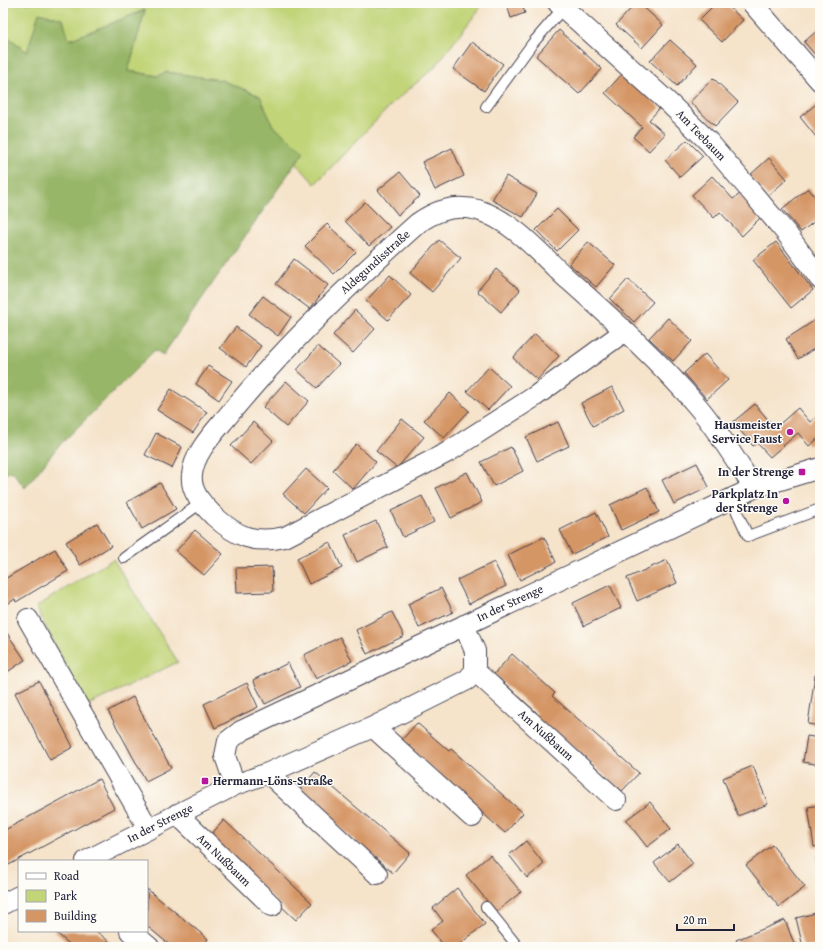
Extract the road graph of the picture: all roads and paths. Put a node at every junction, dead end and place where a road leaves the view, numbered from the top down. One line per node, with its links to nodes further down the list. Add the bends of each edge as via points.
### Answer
1 (752, 3): 3 (street)
2 (561, 5): 4 (lane, Am Teebaum); 5 (street, Am Teebaum, via 709,142 787,234)
3 (820, 80)
4 (486, 108)
5 (820, 279)
6 (625, 331): 8 (street, Aldegundisstraße, via 699,408); 10 (street, Aldegundisstraße, via 534,397 448,452 285,537 268,541 247,539 220,521); 10 (street, Aldegundisstraße, via 509,224 477,210 444,209 431,214 347,287 259,378 209,440 194,463 192,476 194,489)
7 (809, 474): 8 (street, In der Strenge)
8 (754, 488): 9 (street, In der Strenge)
9 (730, 499): 11 (lane, via 748,536); 14 (street, In der Strenge)
10 (201, 503): 12 (lane)
11 (820, 510)
12 (124, 558)
13 (28, 619): 22 (street)
14 (464, 625): 15 (street, In der Strenge, via 476,651); 18 (street, In der Strenge, via 241,730 228,741 225,756)
15 (475, 671): 16 (street, In der Strenge, via 467,680); 19 (street, Am Nußbaum)
16 (373, 727): 17 (street, In der Strenge); 21 (street)
17 (268, 773): 18 (street, In der Strenge); 24 (street)
18 (235, 785): 20 (street, In der Strenge)
19 (616, 800)
20 (176, 814): 22 (street, In der Strenge); 27 (street, Am Nußbaum)
21 (472, 817)
22 (148, 828): 23 (street, In der Strenge)
23 (88, 860)
24 (377, 874)
25 (18, 896): 26 (street)
26 (3, 904)
27 (272, 906)
28 (486, 907): 31 (lane)
29 (131, 932): 30 (street)
30 (149, 947)
31 (518, 947)

